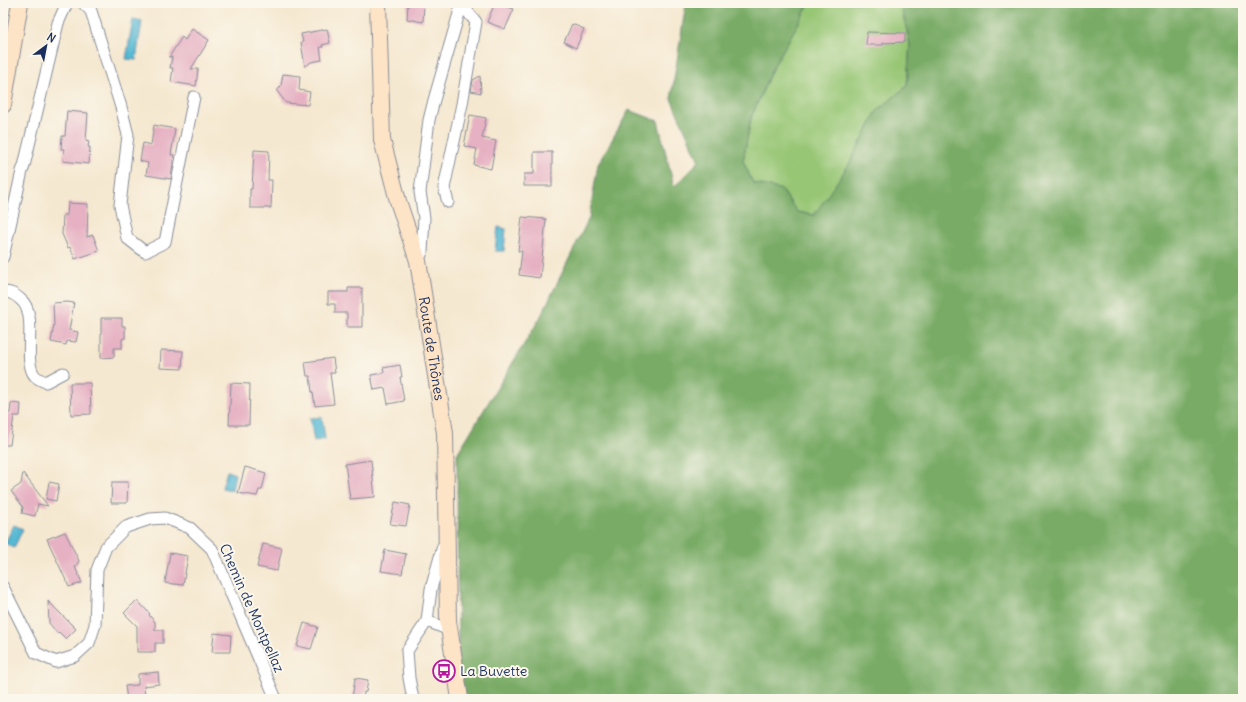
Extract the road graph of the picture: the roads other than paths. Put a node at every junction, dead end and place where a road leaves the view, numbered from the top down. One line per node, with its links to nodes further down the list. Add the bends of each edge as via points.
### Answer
1 (20, 3): 7 (main road)
2 (67, 3): 9 (street, via 58,23)
3 (83, 3): 6 (street, via 91,11 128,135 120,205 127,238 145,252 165,242)
4 (378, 3): 10 (main road, Route de Thônes, via 382,140 398,201)
5 (462, 4): 8 (street, via 476,22 444,188); 10 (street, via 429,120 420,192 424,218 422,252)
6 (194, 96)
7 (3, 105)
8 (448, 202)
9 (3, 257)
10 (418, 261): 13 (main road, Route de Thônes, via 445,433)
11 (3, 292): 12 (street, via 12,292 24,302 29,319 31,369 36,378 46,382)
12 (63, 372)
13 (447, 534): 15 (street, via 431,590); 16 (main road, Route de Thônes)
14 (3, 587): 17 (street, Chemin de Montpellaz, via 36,653 56,662 75,656 89,642 95,625 97,570 106,547 126,528 150,519 166,518 190,528 212,549)
15 (427, 621): 16 (street); 18 (street, via 407,651)
16 (449, 630): 19 (main road, Route de Thônes)
17 (276, 699)
18 (413, 699)
19 (460, 699)

